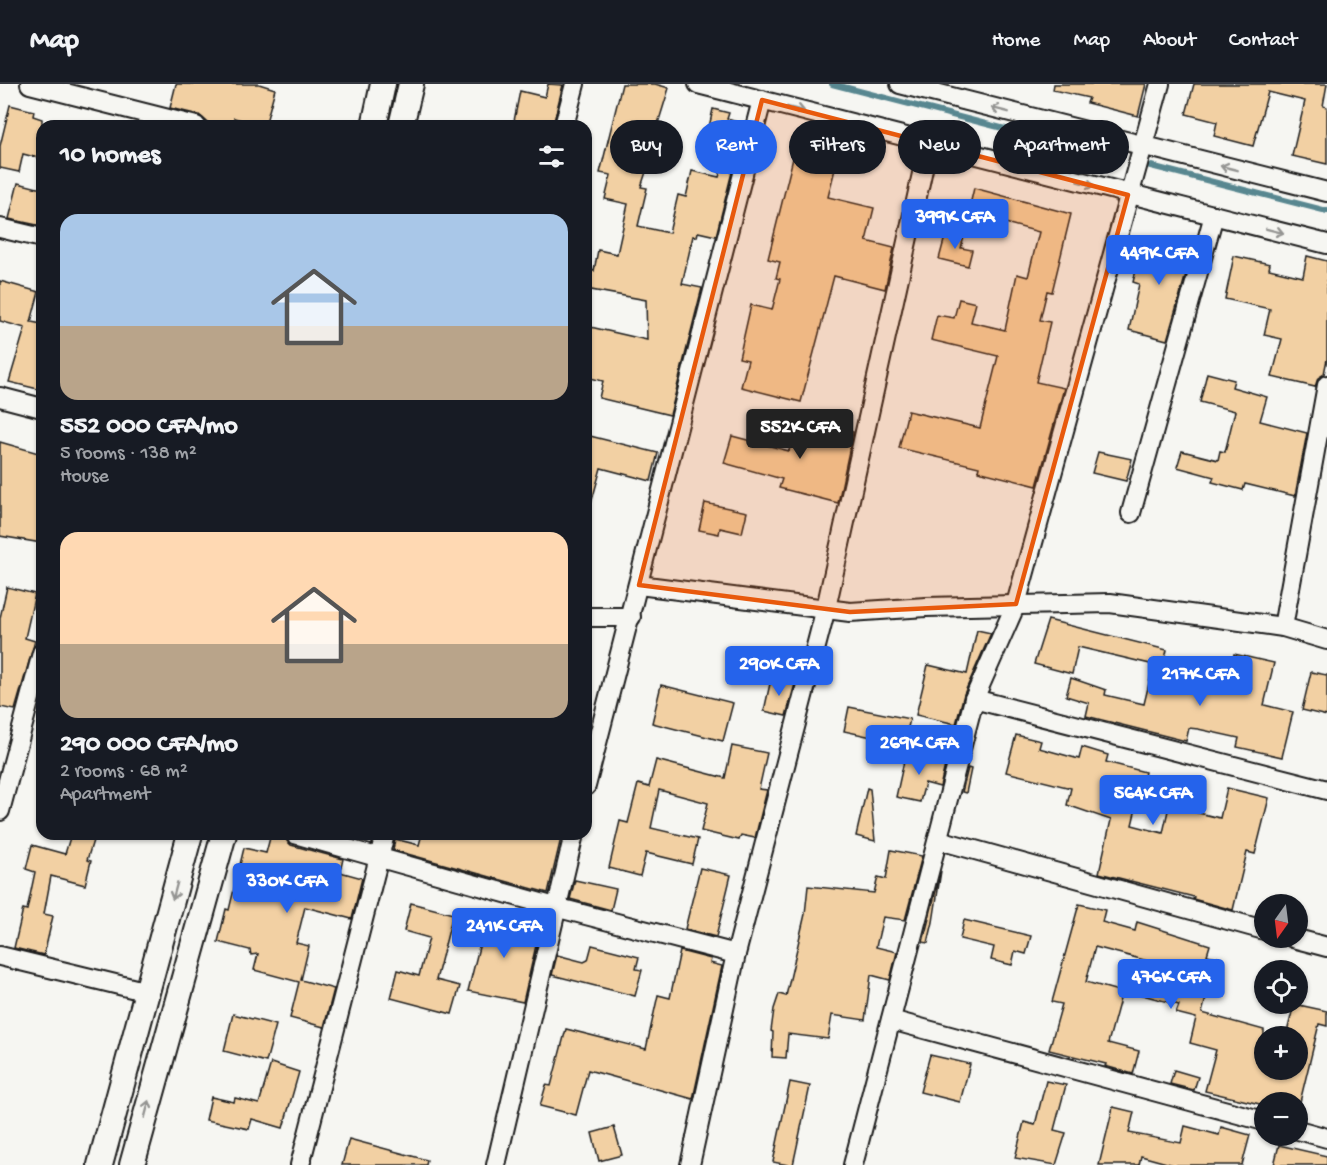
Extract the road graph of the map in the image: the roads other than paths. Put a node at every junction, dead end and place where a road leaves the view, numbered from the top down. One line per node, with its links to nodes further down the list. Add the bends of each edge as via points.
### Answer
1 (30, 84): 9 (street)
2 (383, 84): 10 (main road)
3 (411, 84): 11 (main road)
4 (575, 84): 12 (street)
5 (698, 84): 8 (street)
6 (900, 84): 14 (street, one-way to 6)
7 (1160, 84): 14 (street)
8 (762, 100): 13 (street, one-way to 13); 27 (street)
9 (172, 120)
10 (375, 120)
11 (402, 120)
12 (566, 120)
13 (898, 134)
14 (1143, 147): 17 (street, one-way to 14); 18 (street)
15 (981, 156): 18 (street, one-way to 18)
16 (922, 174): 29 (street)
17 (1327, 192)
18 (1128, 195): 19 (street); 28 (street)
19 (1214, 215): 22 (street, one-way to 22); 26 (street)
20 (0, 228): 21 (street)
21 (36, 237)
22 (1327, 244)
23 (1327, 385): 32 (street)
24 (0, 397): 25 (street)
25 (36, 406)
26 (1131, 513)
27 (639, 585): 29 (street); 31 (street)
28 (1016, 604): 29 (street, via 850,612); 32 (street, via 1110,603); 35 (street)
29 (826, 608): 50 (street)
30 (592, 617): 31 (street)
31 (631, 617): 36 (street)
32 (1283, 627): 33 (street)
33 (1327, 640)
34 (36, 676): 38 (street)
35 (974, 699): 37 (street); 44 (street)
36 (592, 763)
37 (1327, 790)
38 (0, 812)
39 (188, 840): 52 (main road, one-way to 52)
40 (222, 840): 58 (main road, one-way to 40)
41 (316, 840): 45 (street)
42 (382, 840): 45 (street)
43 (572, 840): 46 (street)
44 (939, 840): 47 (street); 53 (street)
45 (378, 858): 46 (street); 59 (street)
46 (555, 907): 50 (street); 60 (street)
47 (1254, 927)
48 (1308, 942): 49 (street)
49 (1327, 946)
50 (736, 954): 61 (street)
51 (0, 957): 52 (street)
52 (148, 992): 57 (main road)
53 (891, 1020): 54 (street); 62 (street)
54 (1254, 1118)
55 (1308, 1133): 56 (street)
56 (1327, 1138)
57 (100, 1165)
58 (132, 1165)
59 (300, 1165)
60 (496, 1165)
61 (690, 1165)
62 (853, 1165)

